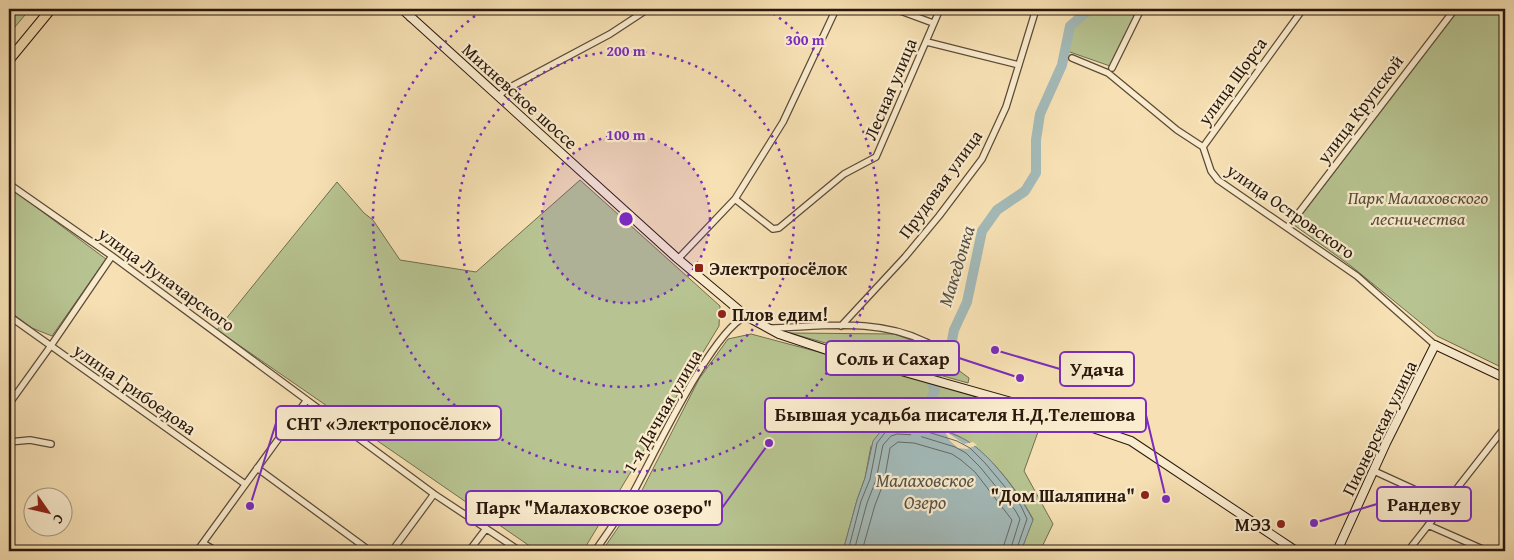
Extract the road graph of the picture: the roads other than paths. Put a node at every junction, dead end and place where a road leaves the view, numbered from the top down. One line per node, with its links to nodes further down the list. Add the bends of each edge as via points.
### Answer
1 (51, 9): 16 (main road)
2 (402, 9): 12 (main road, Михневское шоссе)
3 (414, 9): 12 (street)
4 (648, 9): 19 (street)
5 (836, 9): 22 (street, via 784,122)
6 (895, 9): 13 (street)
7 (940, 9): 13 (street, Лесная улица)
8 (1036, 9): 17 (street, Прудовая улица)
9 (1140, 9): 18 (street)
10 (1302, 9): 20 (street, улица Щорса)
11 (1455, 9): 23 (street, улица Крупской)
12 (410, 18): 19 (main road, Михневское шоссе)
13 (933, 23): 14 (street, Лесная улица)
14 (927, 42): 17 (street); 22 (street, Лесная улица, via 876,157 844,174 779,228 773,229)
15 (1072, 58): 20 (street, via 1108,73)
16 (9, 60)
17 (1019, 64): 28 (street, Прудовая улица, via 1006,107 982,159 928,230)
18 (1112, 68)
19 (499, 96): 25 (main road, Михневское шоссе)
20 (1203, 147): 23 (street, улица Островского, via 1211,171 1218,180)
21 (9, 184): 24 (street, улица Луначарского)
22 (735, 199): 25 (street)
23 (1288, 227): 30 (street, улица Островского, via 1357,276)
24 (112, 256): 31 (street); 34 (street, улица Луначарского)
25 (678, 259): 27 (main road, Михневское шоссе)
26 (9, 316): 31 (street, улица Грибоедова)
27 (746, 316): 29 (main road, Михневское шоссе); 55 (street, 1-я Дачная улица, via 724,336 702,367 632,495)
28 (841, 326): 29 (street); 32 (street, via 855,324 894,330 927,342)
29 (766, 328): 56 (main road, Михневское шоссе, via 827,350 1043,411 1138,444)
30 (1435, 346): 33 (main road, улица Островского); 42 (main road, Пионерская улица)
31 (50, 347): 35 (street); 43 (street, улица Грибоедова)
32 (954, 362)
33 (1505, 378)
34 (306, 401): 41 (street); 44 (street, улица Луначарского)
35 (9, 404)
36 (1505, 427): 37 (street)
37 (1498, 436): 38 (street); 45 (street)
38 (1505, 439)
39 (9, 442): 40 (street, via 30,440)
40 (51, 444)
41 (257, 468): 43 (street); 51 (street)
42 (1374, 471): 45 (street); 57 (main road, Пионерская улица)
43 (245, 484): 48 (street)
44 (434, 494): 47 (street, улица Луначарского); 52 (street)
45 (1444, 504): 46 (street)
46 (1428, 525): 58 (street); 59 (street)
47 (485, 530): 53 (street); 54 (street, улица Луначарского)
48 (203, 543): 49 (street); 50 (street)
49 (197, 551)
50 (216, 551)
51 (370, 551)
52 (392, 551)
53 (469, 551)
54 (520, 551)
55 (595, 551)
56 (1296, 551)
57 (1337, 551)
58 (1408, 551)
59 (1487, 551)

